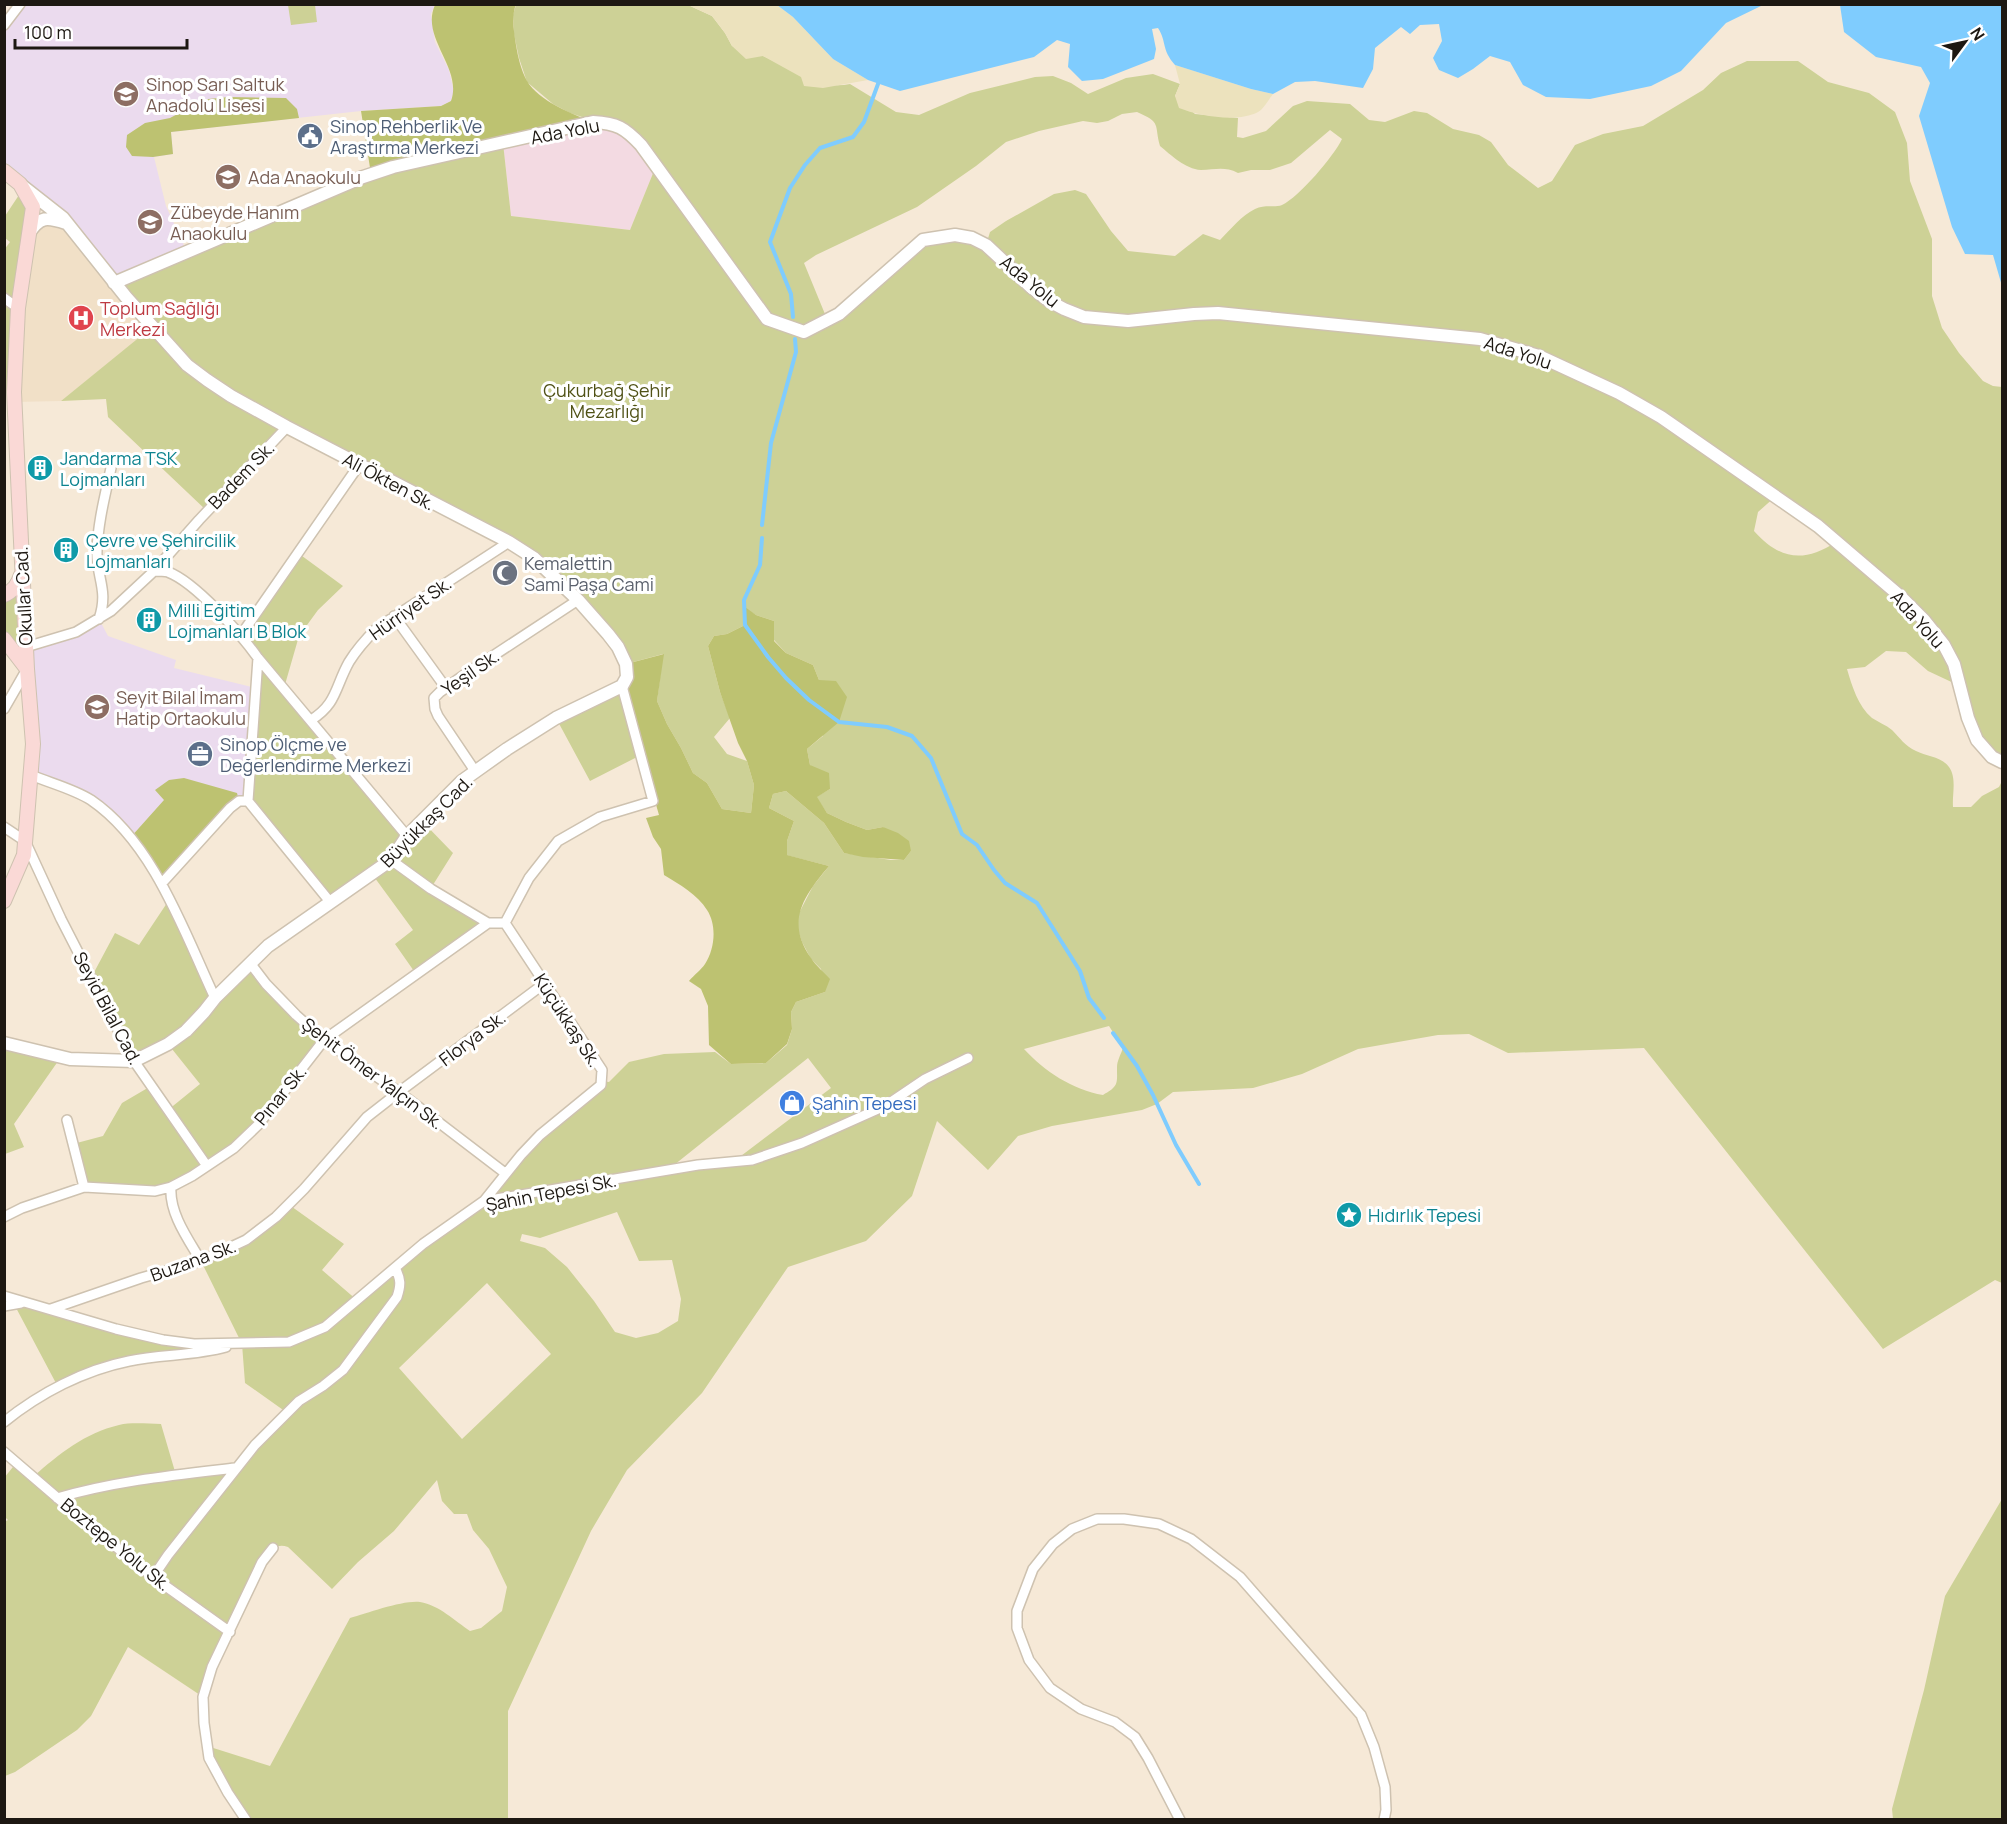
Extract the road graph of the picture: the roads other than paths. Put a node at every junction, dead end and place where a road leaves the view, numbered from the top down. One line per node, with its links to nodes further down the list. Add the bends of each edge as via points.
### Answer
1 (20, 4): 2 (street)
2 (4, 25)
3 (4, 171): 4 (main road)
4 (20, 184): 5 (street, Ali Ökten Sk.); 6 (main road, Okullar Cad., via 33,207)
5 (66, 223): 6 (street, via 44,219); 7 (street, Ali Ökten Sk.)
6 (29, 233): 9 (main road, Okullar Cad.)
7 (114, 283): 11 (street, Ali Ökten Sk., via 187,365); 30 (street, Ada Yolu, via 363,177 593,122 618,125 630,133 766,319 804,332 839,314 923,240 955,235 986,245 1049,301 1084,316 1128,321 1218,313 1480,339 1539,356 1620,393 1818,526 1900,596 1936,633 1954,664 1977,740)
8 (4, 298): 9 (street)
9 (18, 308): 10 (main road, Okullar Cad.)
10 (9, 392): 15 (main road, Okullar Cad.)
11 (287, 428): 12 (street, Ali Ökten Sk.); 16 (street, Badem Sk.)
12 (359, 465): 14 (street, Ali Ökten Sk.); 21 (street)
13 (111, 468): 20 (street, via 97,554 104,604)
14 (509, 543): 18 (street, Ali Ökten Sk., via 534,558); 19 (street, Hürriyet Sk.)
15 (22, 571): 17 (main road, via 17,585); 23 (main road, Okullar Cad.)
16 (154, 572): 20 (street, Badem Sk.); 21 (street, via 166,571 187,582)
17 (4, 595)
18 (578, 600): 26 (street, Ali Ökten Sk., via 618,647 626,664 627,677); 27 (street, Yeşil Sk.)
19 (394, 616): 27 (street); 29 (street, Hürriyet Sk., via 362,643 330,704)
20 (99, 619): 23 (street, Badem Sk., via 76,632)
21 (241, 634): 24 (street)
22 (4, 639): 25 (main road)
23 (26, 647): 25 (main road, Okullar Cad.)
24 (258, 658): 29 (street); 33 (street)
25 (27, 669): 28 (street); 32 (main road, Okullar Cad., via 33,744)
26 (622, 686): 31 (street, Büyükkaş Cad., via 556,718); 42 (street, via 653,801 600,817 558,841 529,878)
27 (446, 687): 31 (street, Yeşil Sk., via 434,698 435,709)
28 (4, 709)
29 (310, 720): 35 (street)
30 (2002, 762)
31 (476, 771): 35 (street, Büyükkaş Cad.)
32 (31, 775): 36 (main road, Okullar Cad.); 38 (street, via 88,798 109,813)
33 (248, 801): 38 (street, via 239,801 230,808); 40 (street)
34 (4, 827): 36 (street)
35 (407, 836): 37 (street, Büyükkaş Cad.)
36 (25, 841): 39 (main road, Okullar Cad., via 24,855); 49 (street, Seyid Bilal Cad.)
37 (391, 860): 40 (street, Büyükkaş Cad.); 41 (street)
38 (162, 883): 45 (street)
39 (4, 901)
40 (331, 903): 43 (street, Büyükkaş Cad.)
41 (488, 923): 42 (street); 46 (street, Pınar Sk.)
42 (505, 923): 44 (street, Küçükkaş Sk.)
43 (250, 963): 45 (street, Büyükkaş Cad.); 46 (street, Şehit Ömer Yalçın Sk., via 288,1007)
44 (545, 983): 50 (street, Florya Sk.); 53 (street, Küçükkaş Sk., via 603,1070 601,1085 540,1135)
45 (215, 998): 49 (street, Büyükkaş Cad., via 186,1031)
46 (324, 1040): 50 (street, Şehit Ömer Yalçın Sk.); 52 (street, Pınar Sk., via 258,1125)
47 (4, 1043): 49 (street, via 70,1059)
48 (968, 1058): 56 (street, Şahin Tepesi Sk., via 925,1079 885,1106 802,1143 752,1160 698,1165)
49 (134, 1061): 52 (street, Seyid Bilal Cad.)
50 (399, 1092): 53 (street, Şehit Ömer Yalçın Sk.); 58 (street, Buzana Sk., via 367,1117 276,1217 246,1240)
51 (67, 1120): 54 (street)
52 (207, 1166): 55 (street, Pınar Sk.)
53 (506, 1173): 56 (street, Küçükkaş Sk.)
54 (84, 1187): 55 (street, Pınar Sk., via 155,1191); 57 (street, Pınar Sk.)
55 (171, 1187): 58 (street, via 170,1198 177,1217)
56 (484, 1201): 59 (street, Şahin Tepesi Sk.)
57 (4, 1217)
58 (201, 1261): 63 (street, Buzana Sk.)
59 (395, 1269): 64 (street, Şahin Tepesi Sk., via 326,1327 288,1342); 67 (street, via 401,1286 397,1297 343,1370 278,1420)
60 (4, 1296): 61 (street)
61 (26, 1302): 62 (street); 63 (street)
62 (4, 1306)
63 (51, 1309): 64 (street, Şahin Tepesi Sk., via 164,1340)
64 (234, 1344): 65 (street, via 210,1352 129,1361 90,1372 36,1399)
65 (4, 1422)
66 (4, 1452): 68 (street, Boztepe Yolu Sk.)
67 (235, 1468): 68 (street, via 92,1488); 70 (street)
68 (57, 1497): 70 (street, Boztepe Yolu Sk.)
69 (273, 1548): 71 (street, via 262,1562)
70 (153, 1577): 71 (street, Boztepe Yolu Sk.)
71 (230, 1632): 72 (street, via 212,1667 203,1697 204,1723 209,1758)
72 (246, 1820)
73 (1180, 1820): 74 (street, via 1135,1737 1115,1722 1081,1708 1050,1688 1029,1660 1017,1628 1017,1611 1034,1569 1053,1544 1071,1529 1097,1519 1159,1524 1191,1539 1240,1577 1361,1715 1385,1787)
74 (1384, 1820)

